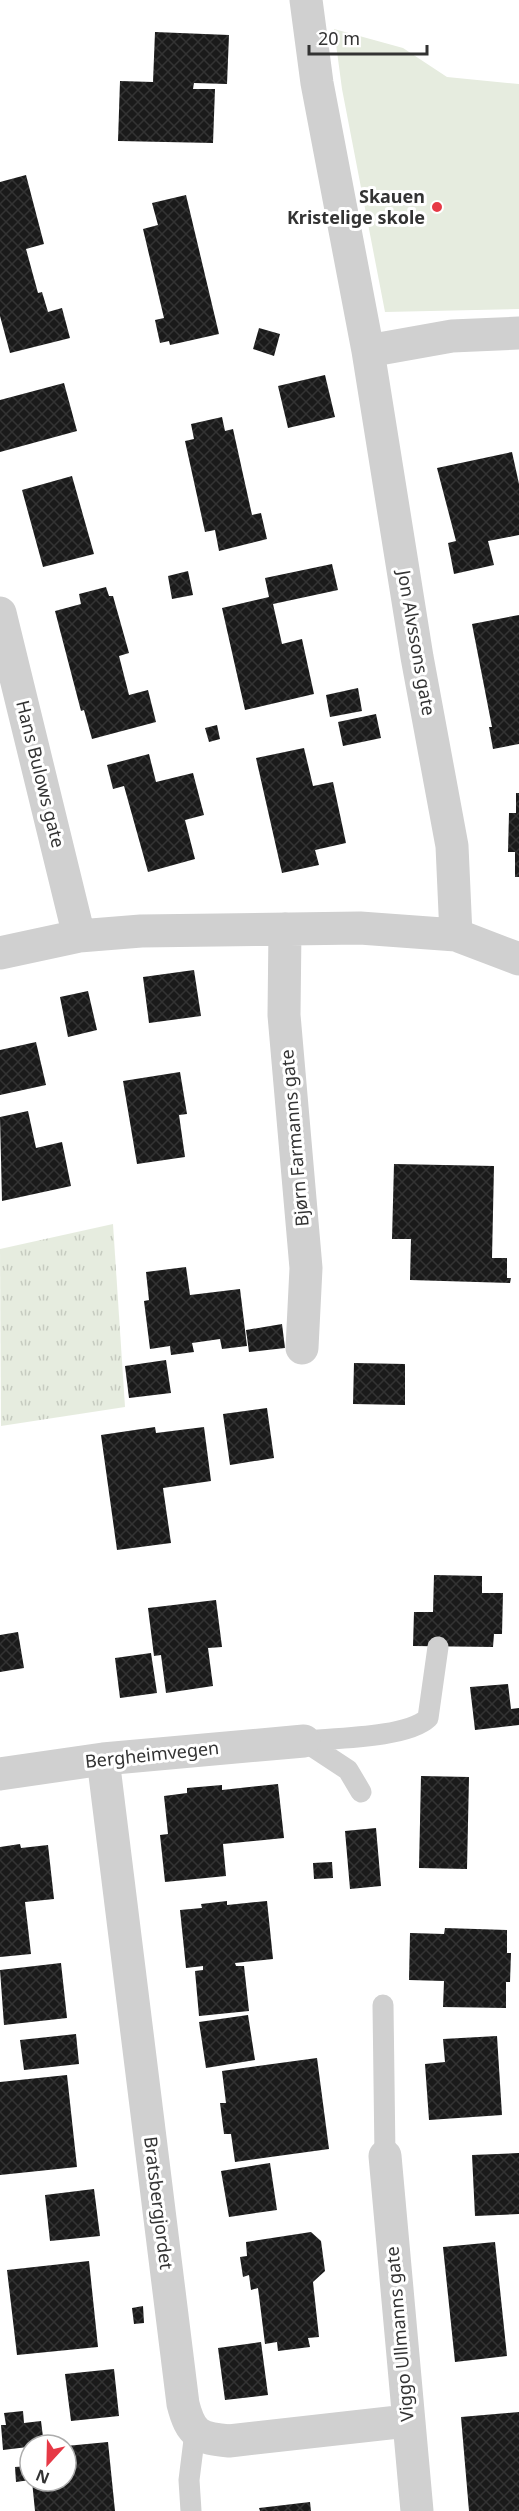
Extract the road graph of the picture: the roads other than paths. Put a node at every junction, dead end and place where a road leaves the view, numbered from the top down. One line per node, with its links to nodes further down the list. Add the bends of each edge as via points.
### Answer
1 (306, 0): 3 (street, Jon Alvssons gate, via 317,84)
2 (519, 333): 3 (street, via 452,336)
3 (368, 351): 6 (street, Jon Alvssons gate, via 452,846)
4 (0, 613): 7 (street, Hans Bulows gate)
5 (285, 928): 6 (street, via 360,928); 7 (street); 10 (street, Bjørn Farmanns gate, via 284,1015 306,1268)
6 (456, 935): 9 (street)
7 (79, 936): 8 (street)
8 (0, 953)
9 (519, 959)
10 (302, 1348)
11 (438, 1647): 12 (lane, via 428,1718 421,1725)
12 (304, 1741): 13 (street, Bergheimvegen); 15 (lane, via 348,1770)
13 (103, 1759): 14 (street, Bergheimvegen); 19 (street, Bratsbergjordet, via 183,2404)
14 (0, 1774)
15 (361, 1792)
16 (383, 2005): 17 (lane)
17 (385, 2156): 18 (street, Viggo Ullmanns gate)
18 (407, 2421): 19 (street, via 229,2441); 21 (street, Viggo Ullmanns gate)
19 (195, 2432): 20 (lane, via 189,2480)
20 (191, 2511)
21 (417, 2511)

